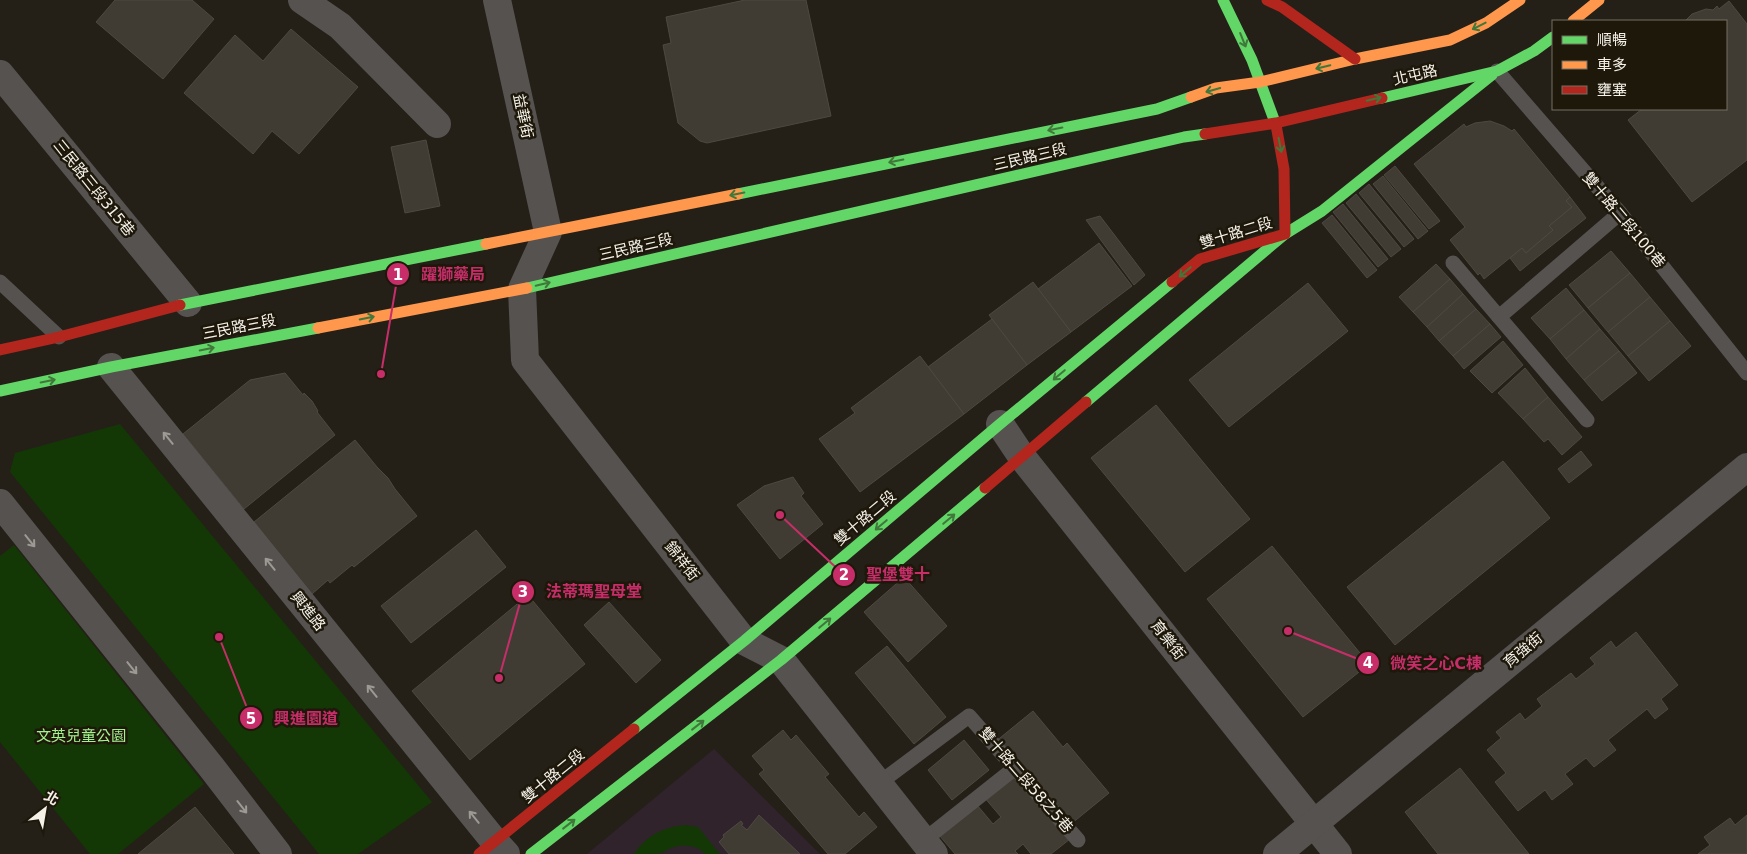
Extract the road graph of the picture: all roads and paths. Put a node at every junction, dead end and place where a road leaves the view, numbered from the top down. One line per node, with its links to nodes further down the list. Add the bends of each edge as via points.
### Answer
1 (302, 0): 14 (street, via 340,26)
2 (497, 0): 16 (street, 益華街)
3 (1223, 0): 12 (main road, 雙十路二段, one-way to 12)
4 (1268, 0): 9 (main road)
5 (1520, 0): 9 (main road, 北屯路, one-way to 9, via 1486,23 1450,40)
6 (1599, 0): 7 (main road)
7 (1573, 20)
8 (1552, 37): 10 (main road, 北屯路, via 1534,51)
9 (1355, 59): 12 (main road, 北屯路, one-way to 12)
10 (1497, 71): 13 (main road, 北屯路, one-way to 10); 15 (lane, 雙十路二段100巷); 17 (main road, 雙十路二段, via 1322,210)
11 (0, 74): 21 (street, 三民路三段315巷)
12 (1260, 82): 13 (main road, 雙十路二段); 16 (main road, 三民路三段, one-way to 16, via 1216,88 1158,108)
13 (1276, 123): 17 (main road, 雙十路二段, one-way to 17, via 1284,168); 20 (main road, 三民路三段, one-way to 13, via 1175,139)
14 (437, 124)
15 (1620, 213): 22 (lane); 26 (lane, 雙十路二段100巷)
16 (548, 232): 20 (street, 錦祥街); 21 (main road, 三民路三段)
17 (1285, 234): 29 (main road, 雙十路二段, one-way to 29, via 1200,259); 30 (main road, 雙十路二段)
18 (1453, 263): 22 (lane)
19 (0, 282): 23 (lane)
20 (522, 289): 25 (main road, 三民路三段, one-way to 20); 33 (street, 錦祥街, via 525,360)
21 (188, 303): 23 (main road, 三民路三段)
22 (1499, 317): 28 (lane)
23 (59, 337): 24 (main road, 三民路三段)
24 (0, 350)
25 (111, 367): 27 (main road, 三民路三段, one-way to 25); 40 (street, 興進路, one-way to 25)
26 (1747, 373)
27 (0, 391)
28 (1587, 420)
29 (1000, 424): 30 (street, 育樂街); 33 (main road, 雙十路二段, one-way to 33)
30 (1022, 457): 34 (main road, 雙十路二段, one-way to 30); 37 (street, 育樂街)
31 (1747, 467): 37 (street, 育強街)
32 (0, 503): 41 (street, one-way to 41)
33 (744, 641): 34 (street, 錦祥街); 40 (main road, 雙十路二段)
34 (781, 660): 36 (street, 錦祥街); 42 (main road, 雙十路二段, one-way to 34)
35 (1016, 768): 36 (lane, 雙十路二段58之5巷, via 969,716); 38 (lane, 雙十路二段58之5巷); 39 (lane)
36 (878, 784): 39 (street, 錦祥街)
37 (1314, 824): 43 (street, 育強街); 44 (street, 育樂街)
38 (1078, 840)
39 (929, 847)
40 (493, 850)
41 (278, 854)
42 (531, 854)
43 (1277, 854)
44 (1338, 854)

